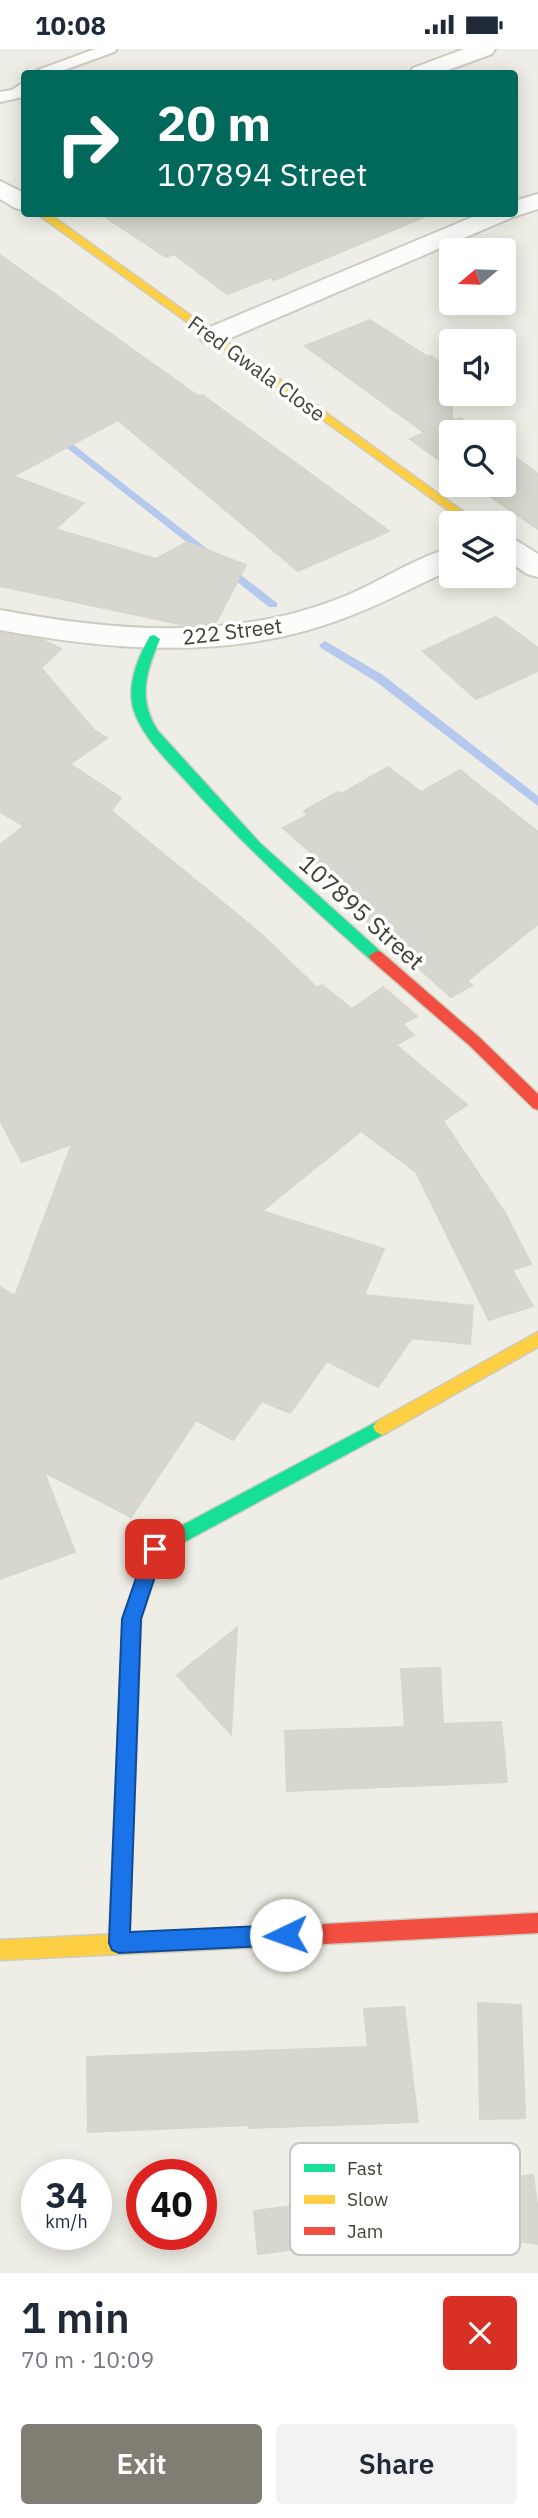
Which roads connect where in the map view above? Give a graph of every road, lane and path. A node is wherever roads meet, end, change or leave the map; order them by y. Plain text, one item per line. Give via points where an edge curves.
1 (109, 49) edge
2 (485, 49) edge
3 (51, 70) edge
4 (429, 70) edge
5 (21, 90) edge
6 (0, 97) edge
7 (0, 188) edge
8 (21, 201) edge
9 (538, 201) edge
10 (518, 208) edge
11 (46, 217) edge
12 (495, 217) edge
13 (212, 336) junction
14 (456, 511) edge
15 (516, 553) edge
16 (439, 563) edge
17 (538, 568) edge
18 (0, 620) edge
19 (154, 639) junction
20 (538, 1104) edge
21 (538, 1339) edge
22 (538, 1923) edge
23 (119, 1943) junction
24 (0, 1950) edge

1 - 3 lane
2 - 4 street
5 - 6 lane
7 - 8 street
9 - 10 street
11 - 13 street, Fred Gwala Close
12 - 13 street
13 - 14 street, Fred Gwala Close
15 - 17 street
16 - 19 street, 222 Street via 345,608 285,627
18 - 19 street, 222 Street via 63,633
19 - 20 street, 107895 Street via 137,679 140,706 164,746 202,792 307,896 477,1044
21 - 23 street via 155,1549 132,1619
22 - 23 street
23 - 24 street

